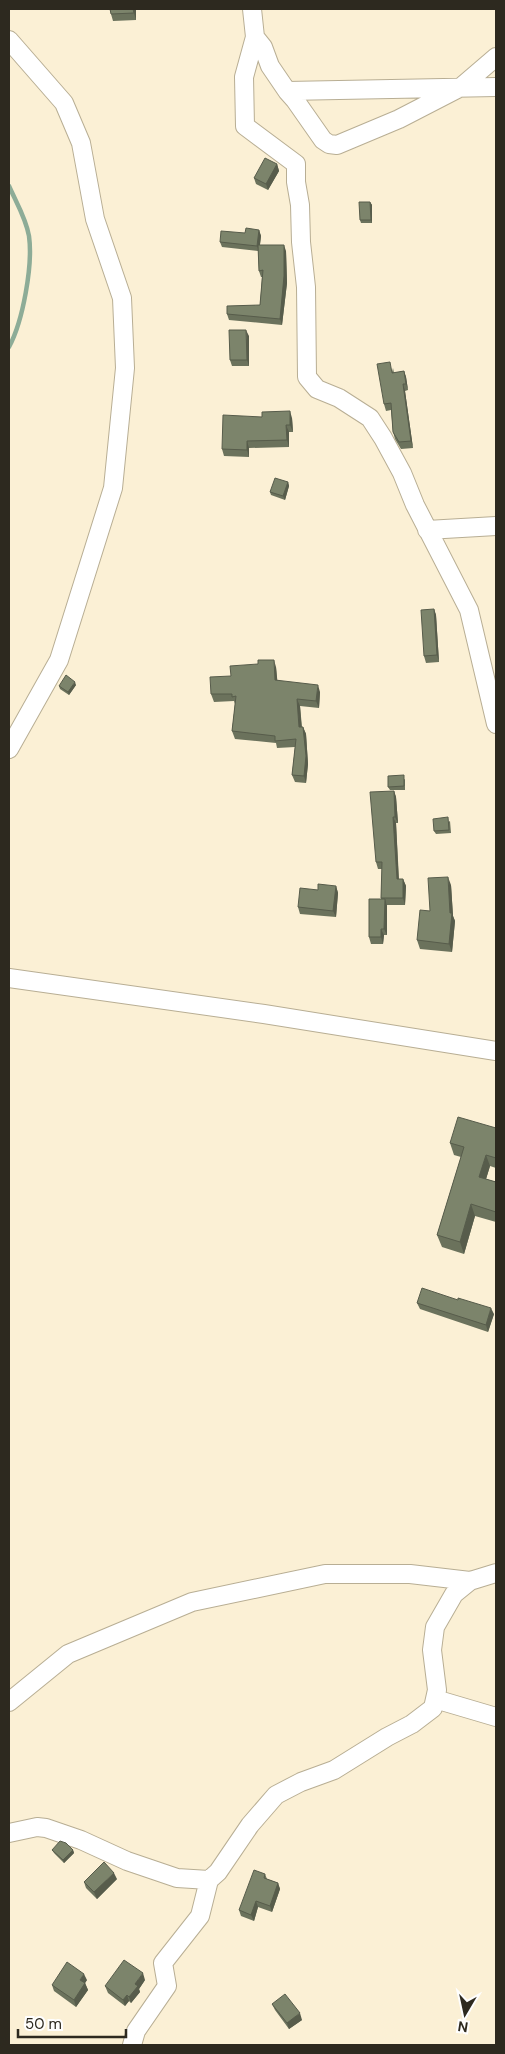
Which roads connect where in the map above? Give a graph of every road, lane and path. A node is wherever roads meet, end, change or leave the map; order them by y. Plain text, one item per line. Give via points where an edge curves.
1 (252, 9) edge
2 (255, 38) junction
3 (9, 40) edge
4 (496, 57) edge
5 (461, 87) junction
6 (496, 87) edge
7 (287, 91) junction
8 (496, 526) edge
9 (427, 530) junction
10 (496, 724) edge
11 (9, 749) edge
12 (9, 978) edge
13 (496, 1051) edge
14 (496, 1573) edge
15 (470, 1581) junction
16 (435, 1699) junction
17 (9, 1702) edge
18 (496, 1717) edge
19 (9, 1833) edge
20 (209, 1880) junction
21 (132, 2045) edge

1 - 2 street
2 - 7 street via 263,46 270,66
2 - 9 street via 244,77 245,126 296,164 306,287 307,377 317,389 339,398 370,418 402,474
3 - 11 street via 64,103 81,143 95,219 122,298 125,368 113,488 59,660
4 - 5 street
5 - 6 street
5 - 7 street
5 - 7 street via 399,119 337,145 323,140
8 - 9 street
9 - 10 street via 469,610
12 - 13 street
14 - 15 street
15 - 16 street via 454,1594 435,1627 432,1650 438,1690
15 - 17 street via 410,1574 325,1574 192,1602 68,1654
16 - 18 street
16 - 20 street via 433,1708 412,1724 334,1770 276,1795
19 - 20 street via 46,1828 177,1878
20 - 21 street via 200,1916 163,1963 167,1986 136,2030

